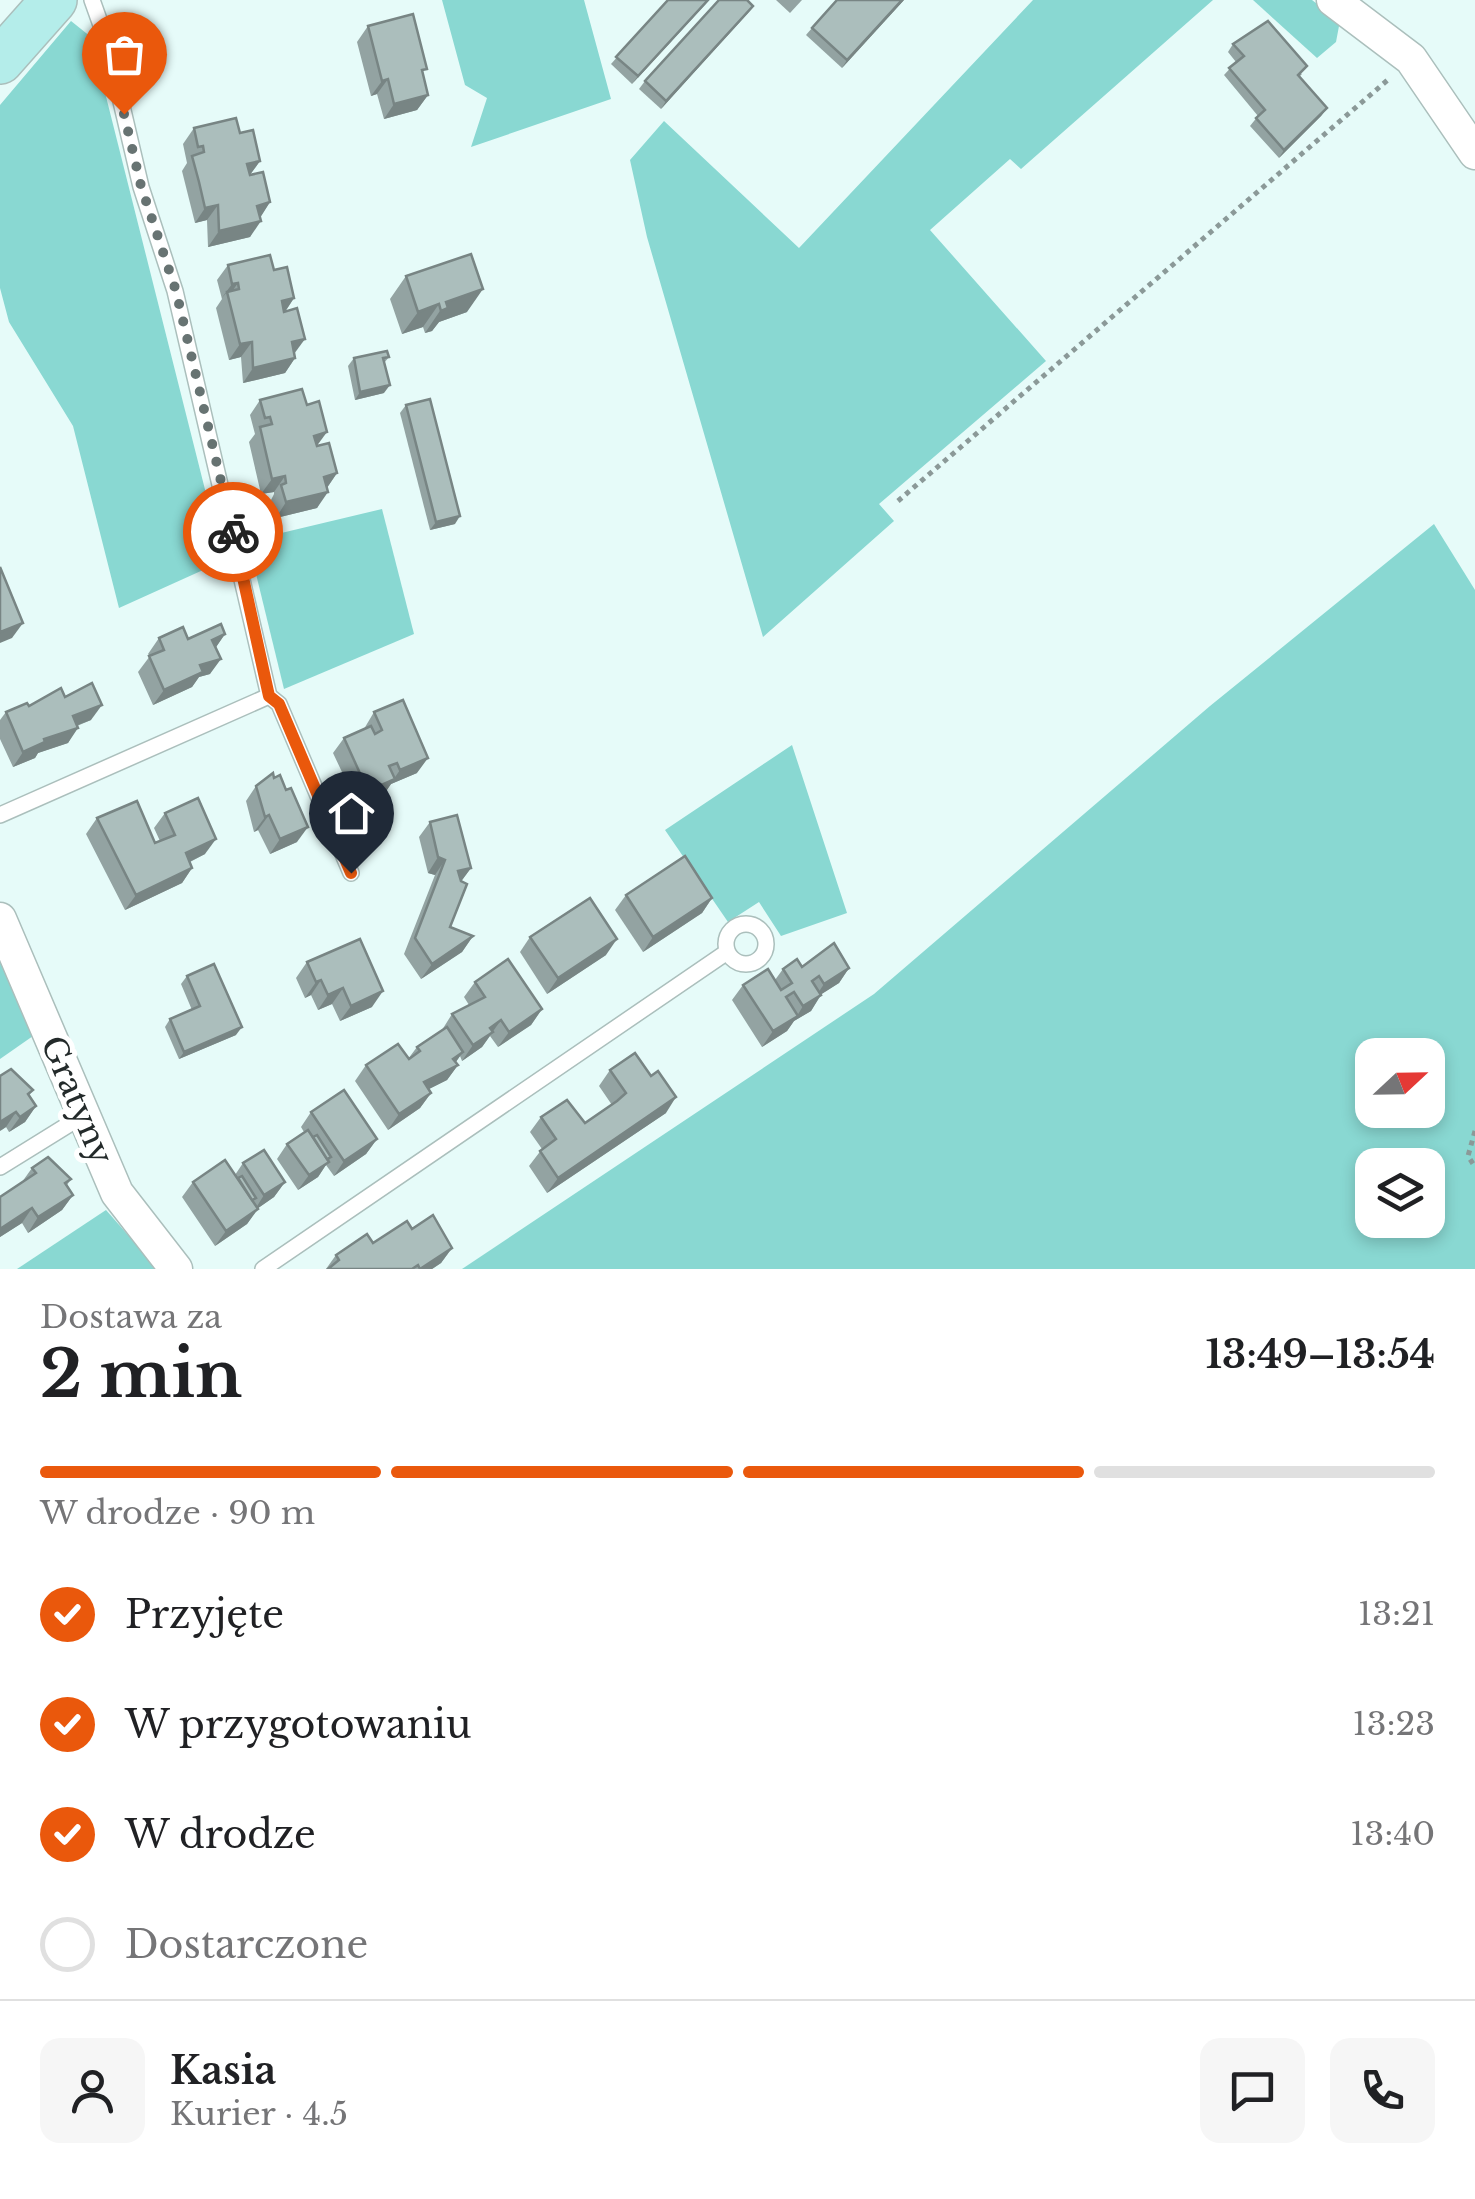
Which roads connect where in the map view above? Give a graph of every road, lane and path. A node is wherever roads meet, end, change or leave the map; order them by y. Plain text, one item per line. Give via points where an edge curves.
1 (54, 0) edge
2 (92, 0) edge
3 (1333, 0) edge
4 (1411, 60) junction
5 (0, 62) edge
6 (1475, 153) edge
7 (898, 502) dead end
8 (269, 696) junction
9 (0, 815) edge
10 (351, 873) dead end
11 (0, 919) edge
12 (728, 952) dead end
13 (84, 1115) junction
14 (1475, 1131) edge
15 (0, 1167) edge
16 (1475, 1167) edge
17 (176, 1269) edge
18 (264, 1269) edge

1 - 5 street
2 - 8 lane via 176,291
3 - 4 street
4 - 6 street
4 - 7 path
8 - 9 lane
8 - 10 lane via 279,704
11 - 13 street, Gratyny
12 - 18 lane
13 - 15 lane
13 - 17 street, Gratyny via 117,1193
14 - 16 path via 1468,1156

